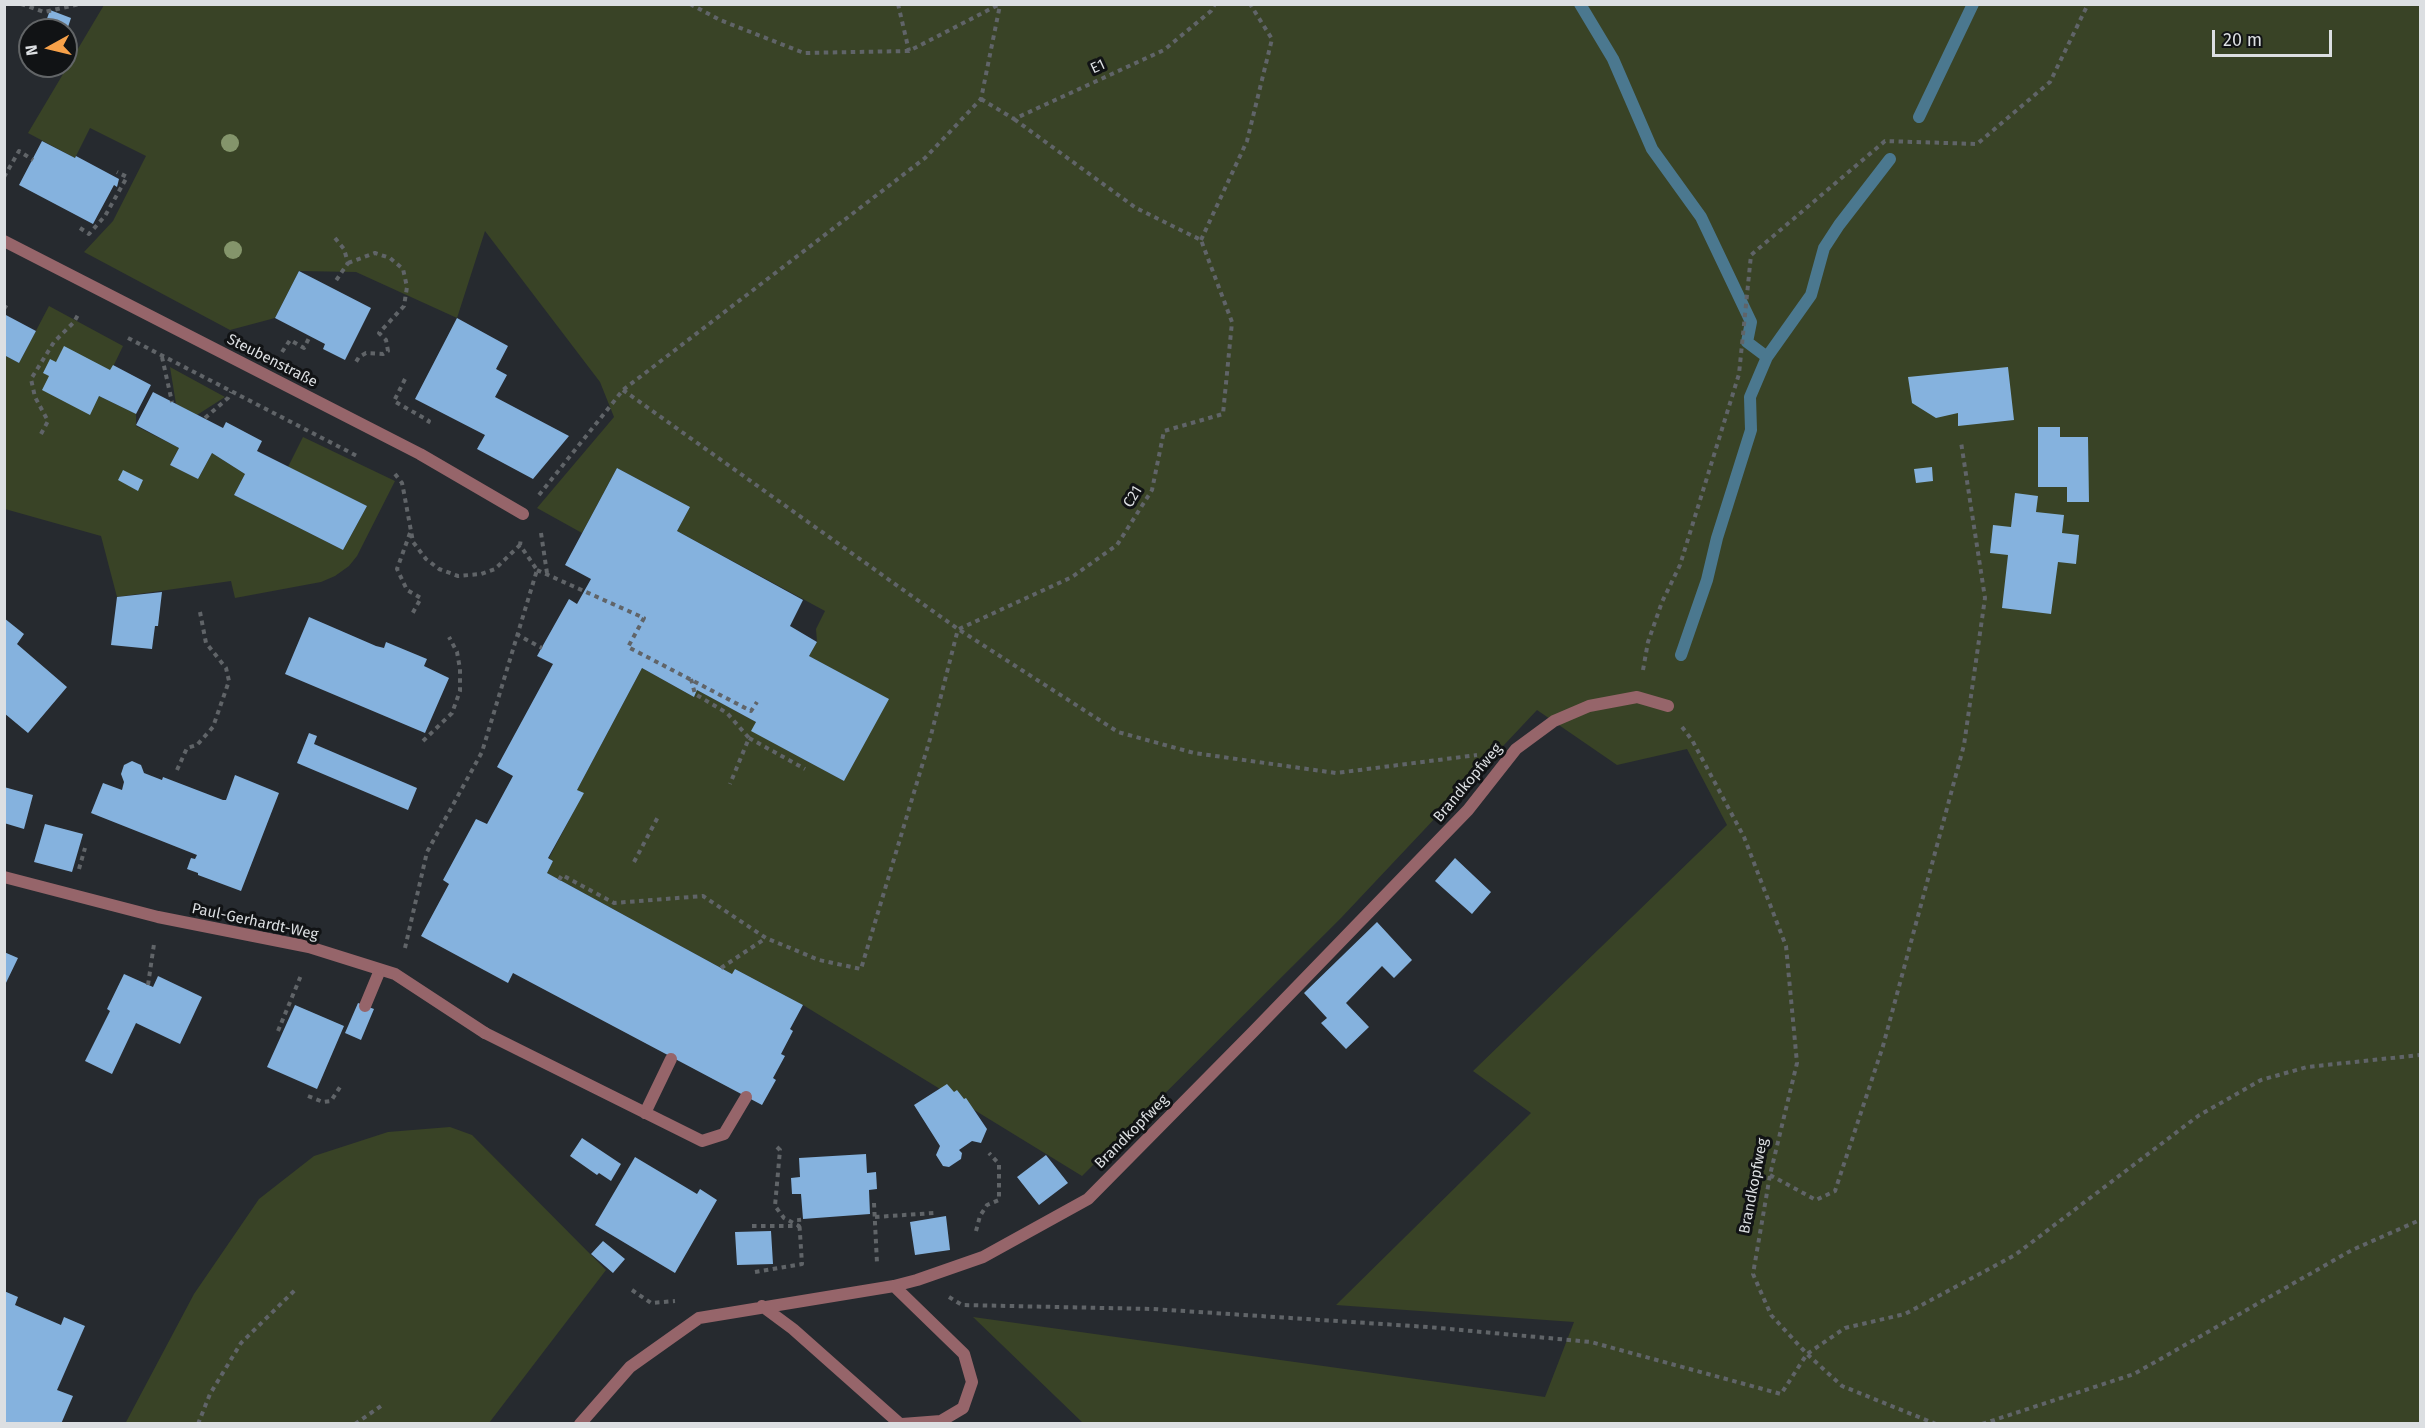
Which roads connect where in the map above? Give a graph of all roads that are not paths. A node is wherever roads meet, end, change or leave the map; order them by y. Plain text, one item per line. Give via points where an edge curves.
1 (4, 241) edge
2 (523, 514) road end
3 (1668, 706) road end
4 (4, 877) edge
5 (380, 970) junction
6 (365, 1006) dead end
7 (671, 1059) dead end
8 (746, 1097) dead end
9 (645, 1113) junction
10 (894, 1286) junction
11 (762, 1306) junction
12 (580, 1424) edge
13 (901, 1424) edge

1 - 2 street, Steubenstraße via 420,454
3 - 10 street, Brandkopfweg via 1637,697 1589,706 1554,721 1516,750 1468,810 1088,1198 983,1257
4 - 5 street, Paul-Gerhardt-Weg via 158,917 309,947
5 - 6 street
5 - 9 street, Paul-Gerhardt-Weg via 395,974 485,1033
7 - 9 street
8 - 9 street, Paul-Gerhardt-Weg via 724,1134 702,1142
10 - 11 street, Brandkopfweg
10 - 13 street via 964,1354 972,1382 963,1408 941,1421
11 - 12 street, Brandkopfweg via 699,1318 630,1367
11 - 13 street

